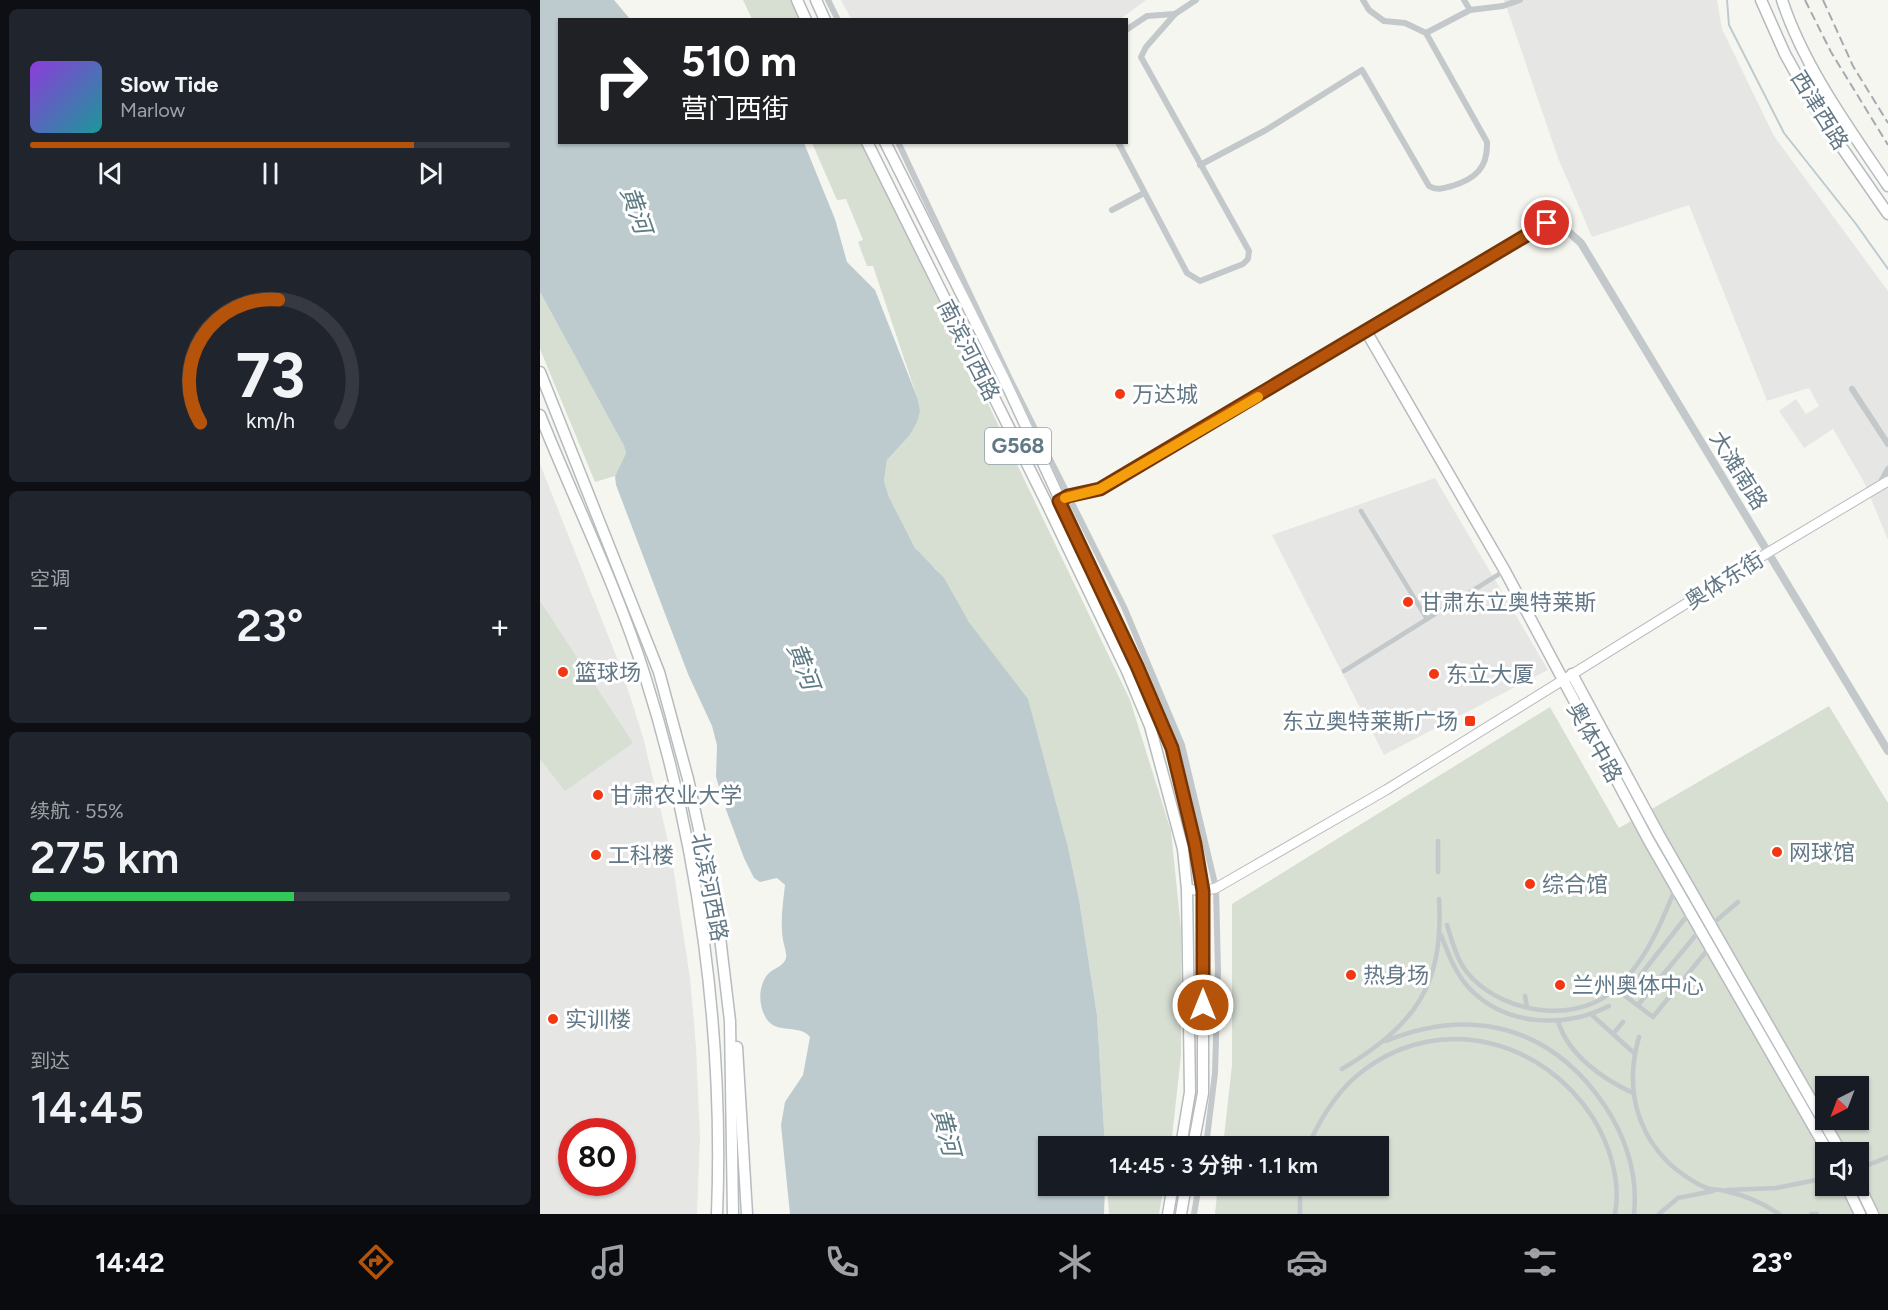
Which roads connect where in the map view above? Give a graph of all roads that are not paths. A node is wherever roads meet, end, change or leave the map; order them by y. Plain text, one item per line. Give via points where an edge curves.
1 (797, 0) edge
2 (816, 0) edge
3 (828, 0) edge
4 (1196, 0) edge
5 (1363, 0) edge
6 (1464, 0) edge
7 (1520, 0) edge
8 (1761, 0) edge
9 (1782, 0) edge
10 (1502, 3) edge
11 (1470, 10) junction
12 (1175, 14) junction
13 (805, 18) edge
14 (824, 18) edge
15 (837, 18) edge
16 (1128, 29) edge
17 (1426, 33) junction
18 (868, 144) edge
19 (886, 144) edge
20 (899, 144) edge
21 (1119, 144) edge
22 (1200, 165) junction
23 (1888, 186) edge
24 (1144, 193) junction
25 (1112, 210) dead end
26 (1888, 214) edge
27 (1366, 331) junction
28 (540, 372) edge
29 (1008, 380) junction
30 (989, 389) junction
31 (1852, 389) dead end
32 (540, 415) edge
33 (1888, 444) edge
34 (1888, 469) edge
35 (584, 479) junction
36 (1888, 481) edge
37 (568, 484) junction
38 (1877, 488) junction
39 (1064, 499) junction
40 (1048, 506) junction
41 (1361, 511) dead end
42 (1769, 552) junction
43 (1505, 571) junction
44 (1427, 619) junction
45 (1344, 671) dead end
46 (1572, 674) junction
47 (1562, 680) junction
48 (1888, 751) edge
49 (1438, 841) dead end
50 (1438, 872) dead end
51 (1676, 887) junction
52 (1216, 888) junction
53 (1187, 889) junction
54 (1203, 891) junction
55 (1439, 899) dead end
56 (1738, 902) dead end
57 (717, 912) junction
58 (1690, 912) junction
59 (1447, 926) dead end
60 (1706, 928) junction
61 (1441, 935) junction
62 (1710, 947) junction
63 (1627, 976) junction
64 (1624, 995) junction
65 (1525, 996) dead end
66 (1638, 1005) junction
67 (1609, 1006) dead end
68 (1527, 1007) junction
69 (1592, 1015) junction
70 (1558, 1021) junction
71 (1623, 1022) dead end
72 (1614, 1034) junction
73 (1639, 1037) dead end
74 (1386, 1041) junction
75 (1634, 1053) junction
76 (1342, 1069) dead end
77 (1633, 1093) junction
78 (1182, 1136) edge
79 (1195, 1136) edge
80 (1207, 1136) edge
81 (1313, 1136) edge
82 (1822, 1142) edge
83 (1835, 1142) edge
84 (720, 1146) junction
85 (734, 1146) junction
86 (1888, 1157) edge
87 (734, 1158) junction
88 (1869, 1165) edge
89 (1815, 1180) edge
90 (1723, 1190) junction
91 (1171, 1196) edge
92 (1184, 1196) edge
93 (1197, 1196) edge
94 (1300, 1196) edge
95 (1851, 1196) edge
96 (1864, 1196) edge
97 (717, 1214) edge
98 (733, 1214) edge
99 (740, 1214) edge
100 (747, 1214) edge
101 (1168, 1214) edge
102 (1181, 1214) edge
103 (1194, 1214) edge
104 (1300, 1214) edge
105 (1615, 1214) edge
106 (1634, 1214) edge
107 (1659, 1214) edge
108 (1779, 1214) edge
109 (1811, 1214) edge
110 (1817, 1214) edge
111 (1860, 1214) edge
112 (1873, 1214) edge

1 - 13 main road
2 - 14 main road
3 - 15 street
4 - 12 street
5 - 17 street via 1384,21 1405,23
6 - 11 street
7 - 10 street
8 - 26 main road, 西津西路 via 1818,113
9 - 23 main road, 西津西路 via 1836,109
10 - 11 street
11 - 17 street
12 - 16 street via 1147,16
12 - 22 street via 1141,57
17 - 22 street via 1487,142 1483,166 1476,176 1437,189 1426,183 1362,70 1266,130
18 - 30 main road, 南滨河西路 / G568
19 - 29 main road, 南滨河西路 / G568
20 - 29 street, 南滨河西路
21 - 24 street
22 - 24 street via 1249,251 1243,264 1200,281 1193,279
24 - 25 street
27 - 39 street via 1100,489
27 - 42 street, 大滩南路 via 1547,223 1562,226 1581,243
27 - 43 main road, 奥体中路
28 - 35 main road, 北滨河西路
29 - 30 street
29 - 39 main road, 南滨河西路 / G568
30 - 40 main road, 南滨河西路 / G568
31 - 33 street
32 - 37 main road, 北滨河西路
34 - 38 street
35 - 37 main road
35 - 57 main road, 北滨河西路 via 659,672 688,779
36 - 38 main road, 奥体东街
37 - 84 main road, 北滨河西路 via 645,676 672,776 696,898 712,1024
38 - 42 main road, 奥体东街
39 - 40 street
39 - 52 street, 南滨河西路 via 1143,648 1182,745
39 - 54 main road, 南滨河西路 / G568 via 1172,748
40 - 53 main road, 南滨河西路 / G568 via 1150,726 1183,849
41 - 44 street
42 - 46 main road, 奥体东街
42 - 48 street, 大滩南路
43 - 44 street
43 - 47 main road, 奥体中路
44 - 45 street
46 - 47 main road, 奥体东街
46 - 60 main road, 奥体中路
47 - 51 main road, 奥体中路
47 - 52 main road, 奥体东街 via 1386,790
49 - 50 street
51 - 58 main road, 奥体中路
51 - 63 street via 1645,953
52 - 54 main road, 奥体东街
52 - 80 street, 南滨河西路 via 1215,1073
53 - 54 main road
53 - 78 main road, 南滨河西路 / G568 via 1190,1092
54 - 79 main road, 南滨河西路 / G568 via 1203,1093
55 - 61 street
56 - 60 street
57 - 85 main road, 北滨河西路 via 730,1021
57 - 100 main road via 734,995
58 - 60 main road, 奥体中路
58 - 64 street
59 - 68 street via 1456,955 1472,978 1494,996
60 - 62 main road, 奥体中路
60 - 66 street
60 - 83 main road, 奥体中路
61 - 70 street via 1467,987 1484,1002 1506,1014
61 - 74 street via 1439,952 1419,1003
62 - 66 street via 1653,1017
62 - 82 main road, 奥体中路
63 - 64 street
63 - 68 street via 1585,1007 1558,1011
64 - 66 street
65 - 68 street
67 - 69 street
69 - 70 street
69 - 72 street
70 - 77 street via 1562,1036 1573,1049 1612,1083
71 - 72 street
72 - 75 street
73 - 75 street
74 - 76 street
74 - 106 street via 1415,1029 1450,1023 1485,1025 1518,1033 1569,1062 1597,1094 1623,1137 1636,1197
75 - 77 street
77 - 90 street via 1642,1129 1659,1154 1707,1188
81 - 105 street via 1330,1105 1364,1070 1403,1048 1441,1039 1478,1040 1518,1052 1550,1070 1579,1096 1605,1136 1614,1170
84 - 85 main road
84 - 97 main road, 北滨河西路
85 - 87 main road, 北滨河西路
86 - 88 street
87 - 98 main road, 北滨河西路
87 - 99 main road
89 - 90 street via 1776,1188
90 - 107 street via 1678,1197
90 - 108 street via 1747,1197
91 - 101 main road
92 - 102 main road
93 - 103 street
94 - 104 street
95 - 111 main road
96 - 112 main road
109 - 110 street

